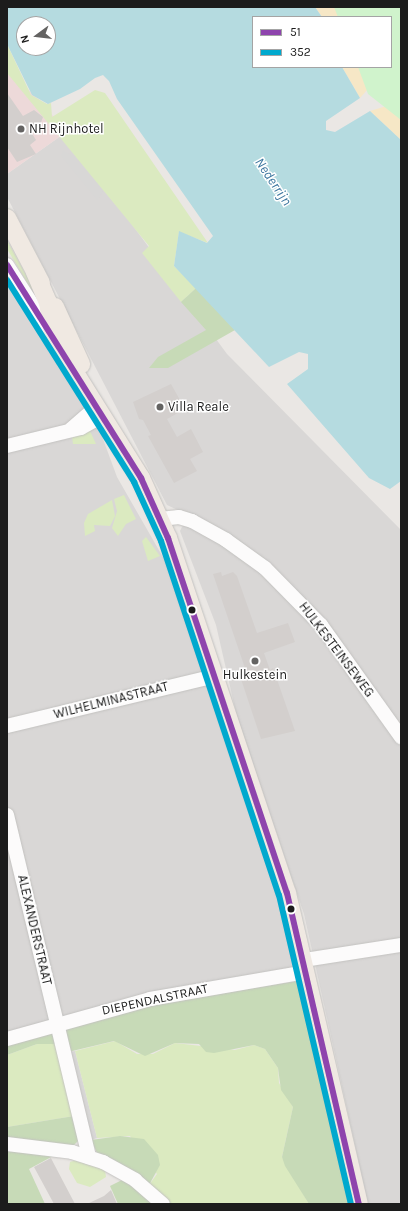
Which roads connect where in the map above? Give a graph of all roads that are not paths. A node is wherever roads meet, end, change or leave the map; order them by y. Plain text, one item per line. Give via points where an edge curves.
1 (7, 218) edge
2 (7, 265) edge
3 (35, 272) junction
4 (54, 339) junction
5 (98, 407) junction
6 (7, 446) edge
7 (160, 518) junction
8 (215, 676) junction
9 (7, 726) edge
10 (401, 737) edge
11 (7, 815) edge
12 (401, 945) edge
13 (305, 966) junction
14 (56, 1022) junction
15 (7, 1038) edge
16 (7, 1144) edge
17 (89, 1157) junction
18 (163, 1204) edge
19 (359, 1204) edge

1 - 3 main road
2 - 4 street
3 - 4 main road via 48,302
3 - 5 main road via 62,322
4 - 5 main road
5 - 6 street via 81,428
5 - 7 main road
7 - 8 main road
7 - 10 street, HULKESTEINSEWEG via 179,517 199,524 265,568 321,625
8 - 9 street, WILHELMINASTRAAT
8 - 13 main road via 287,893
11 - 14 street, ALEXANDERSTRAAT
12 - 13 street, DIEPENDALSTRAAT
13 - 14 street, DIEPENDALSTRAAT
13 - 19 main road
14 - 15 street, DIEPENDALSTRAAT
14 - 17 street, ALEXANDERSTRAAT
16 - 17 street
17 - 18 street via 135,1180

